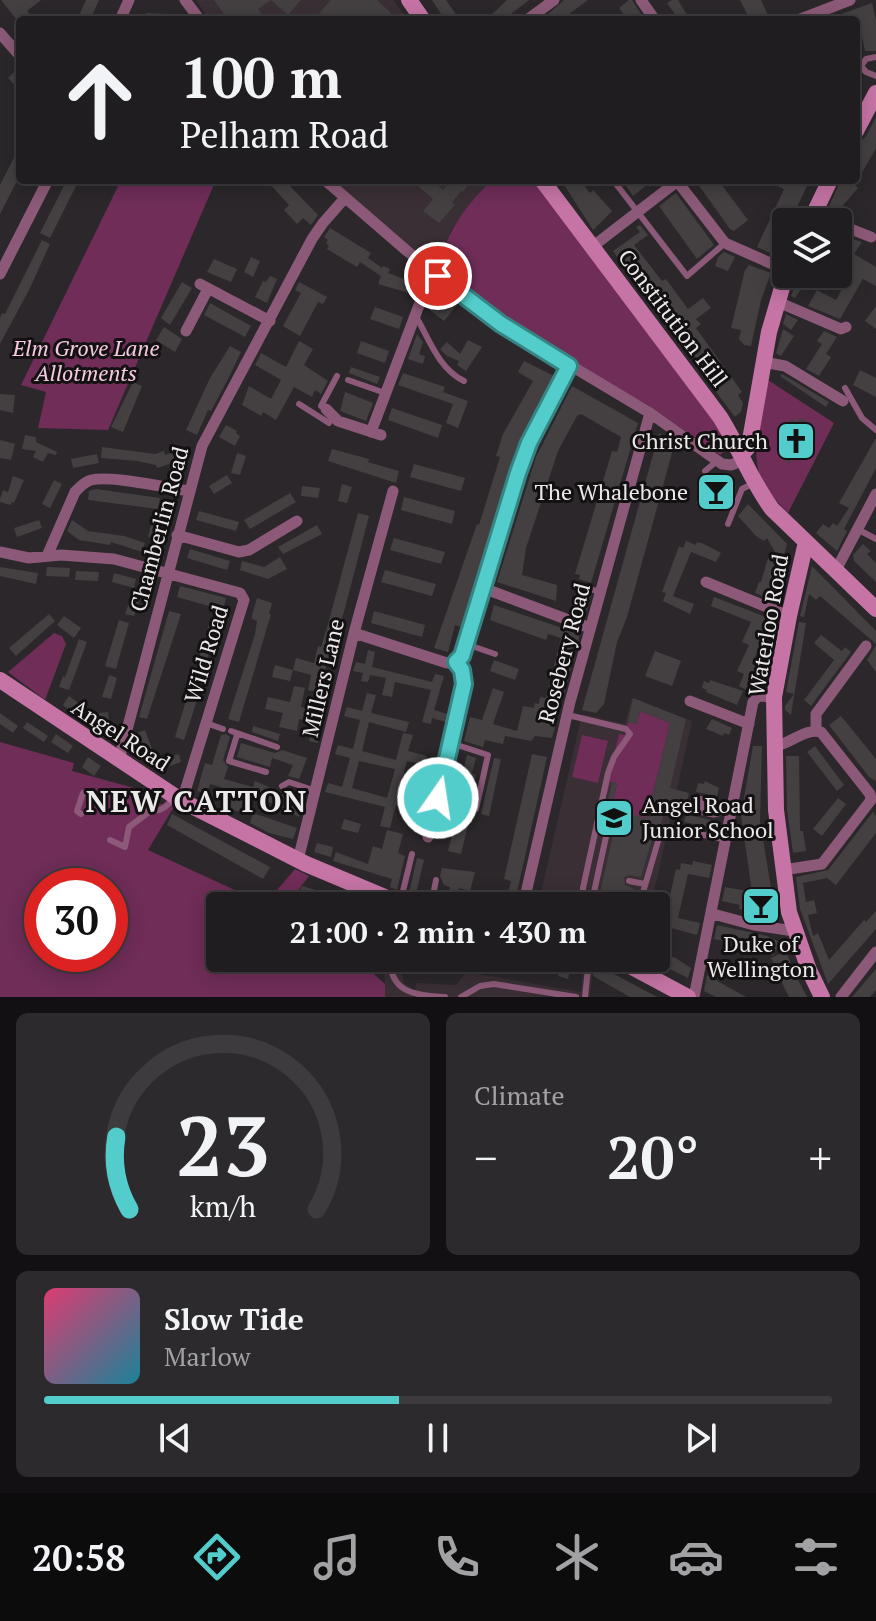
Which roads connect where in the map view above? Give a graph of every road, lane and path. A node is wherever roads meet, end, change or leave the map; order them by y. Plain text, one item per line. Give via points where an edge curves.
1 (554, 0) edge
2 (850, 0) edge
3 (532, 16) edge
4 (808, 16) edge
5 (0, 33) edge
6 (16, 51) edge
7 (876, 57) edge
8 (876, 76) edge
9 (876, 94) edge
10 (860, 122) edge
11 (46, 184) edge
12 (329, 184) edge
13 (545, 184) edge
14 (616, 184) edge
15 (673, 184) edge
16 (681, 184) edge
17 (828, 184) edge
18 (344, 199) junction
19 (816, 208) edge
20 (637, 212) junction
21 (852, 230) edge
22 (871, 237) dead end
23 (725, 243) junction
24 (592, 247) junction
25 (772, 265) edge
26 (432, 271) junction
27 (0, 274) edge
28 (782, 288) edge
29 (778, 302) junction
30 (413, 316) junction
31 (270, 321) junction
32 (846, 327) dead end
33 (186, 331) dead end
34 (763, 362) junction
35 (569, 366) junction
36 (337, 376) dead end
37 (348, 380) dead end
38 (464, 381) dead end
39 (845, 388) dead end
40 (385, 393) junction
41 (843, 401) dead end
42 (299, 404) dead end
43 (321, 409) junction
44 (650, 413) junction
45 (329, 423) dead end
46 (876, 430) edge
47 (743, 457) junction
48 (717, 461) junction
49 (705, 471) dead end
50 (756, 486) junction
51 (190, 491) junction
52 (393, 491) dead end
53 (875, 497) edge
54 (297, 521) dead end
55 (728, 524) dead end
56 (859, 530) junction
57 (177, 535) junction
58 (876, 539) edge
59 (806, 542) junction
60 (0, 552) edge
61 (47, 556) junction
62 (836, 570) junction
63 (167, 573) junction
64 (706, 582) dead end
65 (574, 584) dead end
66 (483, 588) junction
67 (600, 592) junction
68 (876, 609) edge
69 (789, 616) junction
70 (590, 628) junction
71 (354, 633) junction
72 (466, 644) junction
73 (866, 646) dead end
74 (495, 654) dead end
75 (456, 662) junction
76 (0, 680) edge
77 (774, 697) junction
78 (690, 701) dead end
79 (568, 715) junction
80 (206, 723) junction
81 (749, 724) junction
82 (223, 729) dead end
83 (816, 730) junction
84 (451, 743) junction
85 (776, 746) junction
86 (277, 747) dead end
87 (119, 760) junction
88 (266, 772) dead end
89 (282, 786) dead end
90 (316, 791) junction
91 (87, 792) dead end
92 (178, 799) junction
93 (139, 806) dead end
94 (476, 809) dead end
95 (149, 812) junction
96 (81, 814) dead end
97 (609, 823) dead end
98 (676, 829) dead end
99 (428, 837) dead end
100 (659, 838) dead end
101 (110, 840) dead end
102 (727, 840) junction
103 (412, 854) dead end
104 (302, 866) junction
105 (783, 870) junction
106 (436, 880) dead end
107 (629, 881) dead end
108 (645, 884) junction
109 (373, 892) edge
110 (401, 892) edge
111 (434, 892) edge
112 (526, 892) edge
113 (583, 892) edge
114 (594, 892) edge
115 (643, 892) edge
116 (713, 914) junction
117 (794, 931) junction
118 (876, 952) edge
119 (392, 972) edge
120 (588, 972) edge
121 (642, 972) edge
122 (658, 972) edge
123 (655, 979) junction
124 (516, 987) junction
125 (445, 997) edge
126 (461, 997) edge
127 (515, 997) edge
128 (576, 997) edge
129 (585, 997) edge
130 (688, 997) edge
131 (694, 997) edge
132 (822, 997) edge
133 (841, 997) edge

1 - 3 street
2 - 4 street
5 - 6 street
7 - 8 lane via 863,57 861,66
9 - 10 street
11 - 27 street
12 - 18 street
13 - 24 street, Constitution Hill
14 - 20 lane
15 - 20 street
16 - 23 street
17 - 19 street
18 - 26 street
18 - 31 street, Chamberlin Road via 312,239
20 - 23 lane via 687,276
20 - 24 street
21 - 22 street
23 - 25 street
24 - 47 street, Constitution Hill via 720,417
26 - 30 street
26 - 35 street via 501,324
28 - 29 street
29 - 32 street
29 - 34 street
30 - 38 lane via 437,356
30 - 40 street
31 - 33 street via 204,286
31 - 51 street, Chamberlin Road via 204,441
34 - 41 street via 785,366
34 - 47 street
35 - 44 street
35 - 66 street via 525,453
36 - 43 lane
37 - 40 lane
39 - 46 lane via 862,418
40 - 43 street via 376,434
42 - 43 lane
43 - 45 lane
44 - 48 street
44 - 67 street, Rosebery Road
47 - 48 street via 731,465
47 - 50 street, Constitution Hill
48 - 49 lane
50 - 55 lane via 742,489
50 - 59 street, Constitution Hill
51 - 57 street, Chamberlin Road
51 - 61 street via 109,480 83,483
52 - 71 street, Millers Lane via 384,504
53 - 56 street
54 - 57 street via 239,552
56 - 58 lane
56 - 62 street
57 - 63 street, Chamberlin Road
59 - 62 street, Constitution Hill
59 - 69 street, Waterloo Road
60 - 61 street
61 - 63 street via 114,559
62 - 68 street, Constitution Hill
63 - 80 street, Wild Road via 243,596
63 - 87 street, Chamberlin Road
64 - 69 street
65 - 67 lane
66 - 70 street
66 - 72 street
67 - 70 street, Rosebery Road
69 - 77 street, Waterloo Road
70 - 79 street, Rosebery Road
71 - 75 street
71 - 90 street, Millers Lane
72 - 74 lane
72 - 75 street
73 - 83 street via 816,714
75 - 84 street via 464,684
76 - 87 street, Angel Road
77 - 81 street via 755,698
77 - 85 street, Waterloo Road
78 - 81 street
79 - 112 street, Rosebery Road
79 - 113 lane via 630,734 608,773
80 - 82 lane
80 - 92 street, Wild Road
81 - 102 street via 727,811
83 - 85 street
83 - 105 street via 871,800 822,864
84 - 94 lane via 488,755
84 - 99 street
85 - 105 street, Waterloo Road
86 - 88 lane via 234,733 229,761
87 - 92 street, Angel Road
89 - 90 lane via 289,782
90 - 104 street, Millers Lane
91 - 96 lane via 77,811
92 - 95 lane
92 - 104 street, Angel Road via 262,834
93 - 95 lane
95 - 101 lane via 129,827 125,847
97 - 114 lane
98 - 102 lane
100 - 108 lane
102 - 116 street
103 - 110 lane
104 - 109 street, Angel Road
105 - 117 street, Waterloo Road
106 - 111 lane
107 - 108 lane
108 - 115 lane
116 - 117 street
116 - 131 street
117 - 132 street, Waterloo Road
118 - 133 street
119 - 125 lane via 400,987
120 - 129 lane
121 - 123 street
122 - 123 lane
123 - 130 street
124 - 126 lane via 487,984
124 - 127 lane
124 - 128 lane

